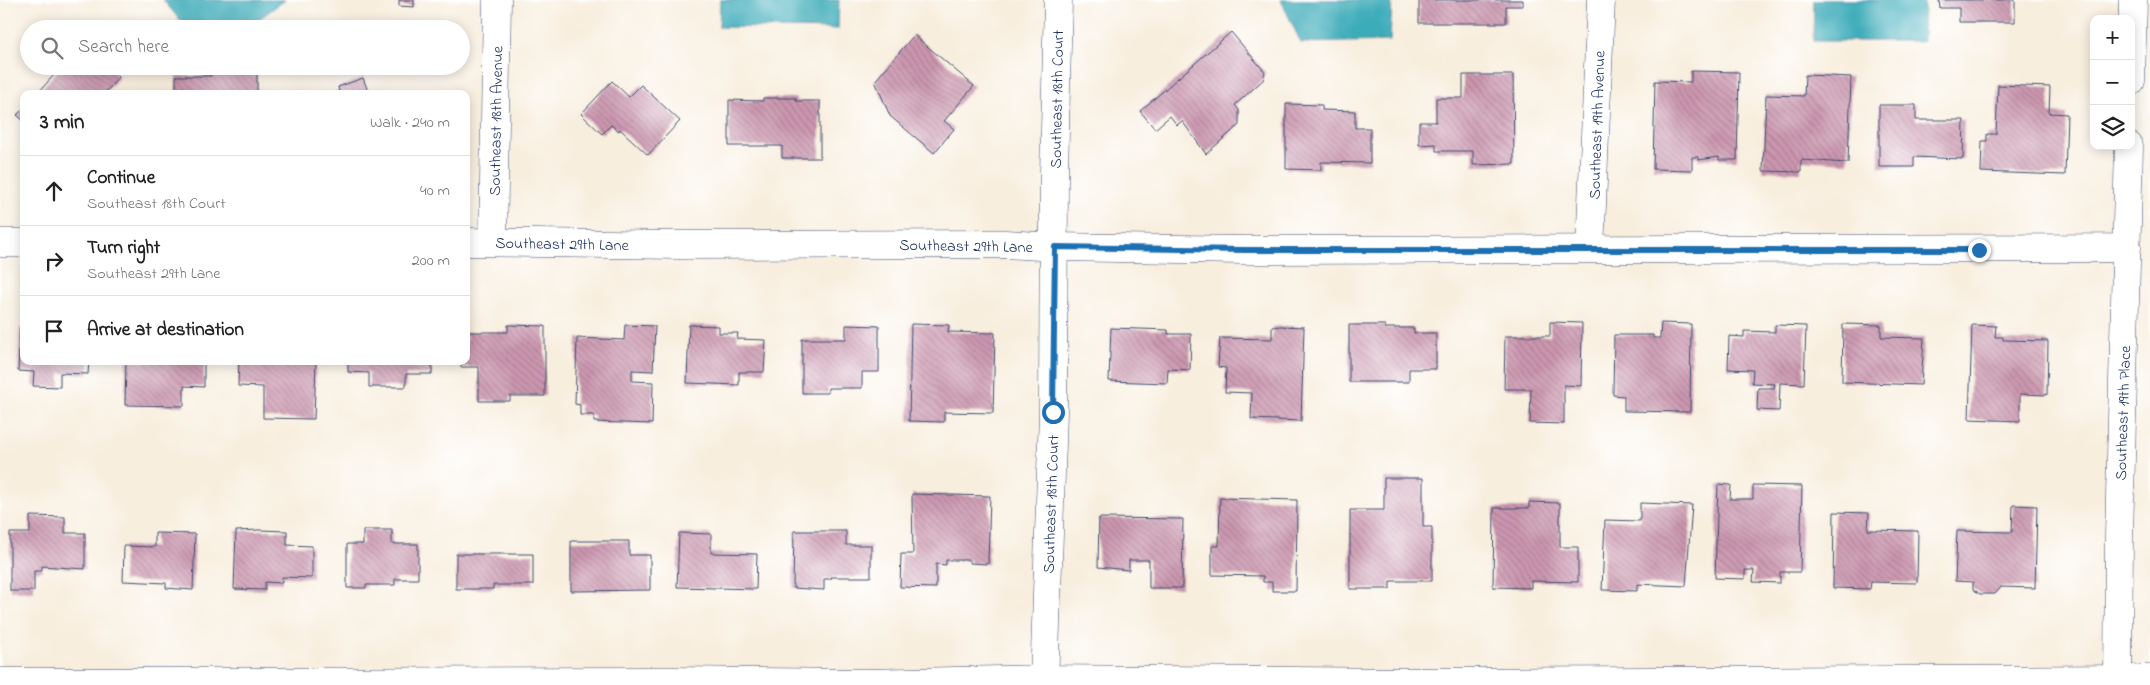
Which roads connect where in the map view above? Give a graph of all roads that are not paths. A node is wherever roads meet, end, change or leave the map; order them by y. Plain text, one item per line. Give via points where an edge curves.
1 (497, 0) edge
2 (1058, 0) edge
3 (1601, 0) edge
4 (2134, 0) edge
5 (2132, 60) edge
6 (2130, 150) edge
7 (470, 242) edge
8 (493, 242) junction
9 (0, 243) edge
10 (20, 243) edge
11 (1055, 247) junction
12 (2127, 248) junction
13 (1590, 249) junction
14 (2150, 679) edge
15 (0, 682) edge
16 (1044, 682) edge
17 (2118, 682) edge
18 (315, 683) edge
19 (1409, 683) edge
20 (1950, 683) edge
21 (864, 684) edge

1 - 8 street, Southeast 18th Avenue
2 - 11 street, Southeast 18th Court
3 - 13 street, Southeast 19th Avenue
4 - 5 street
6 - 12 street, Southeast 19th Place
7 - 8 street, Southeast 29th Lane
8 - 11 street, Southeast 29th Lane via 1005,244
9 - 10 street
11 - 13 street, Southeast 29th Lane
11 - 16 street, Southeast 18th Court
12 - 13 street, Southeast 29th Lane
12 - 17 street, Southeast 19th Place
14 - 17 street
15 - 18 street
16 - 19 street
16 - 21 street
17 - 20 street
18 - 21 street
19 - 20 street via 1682,679

